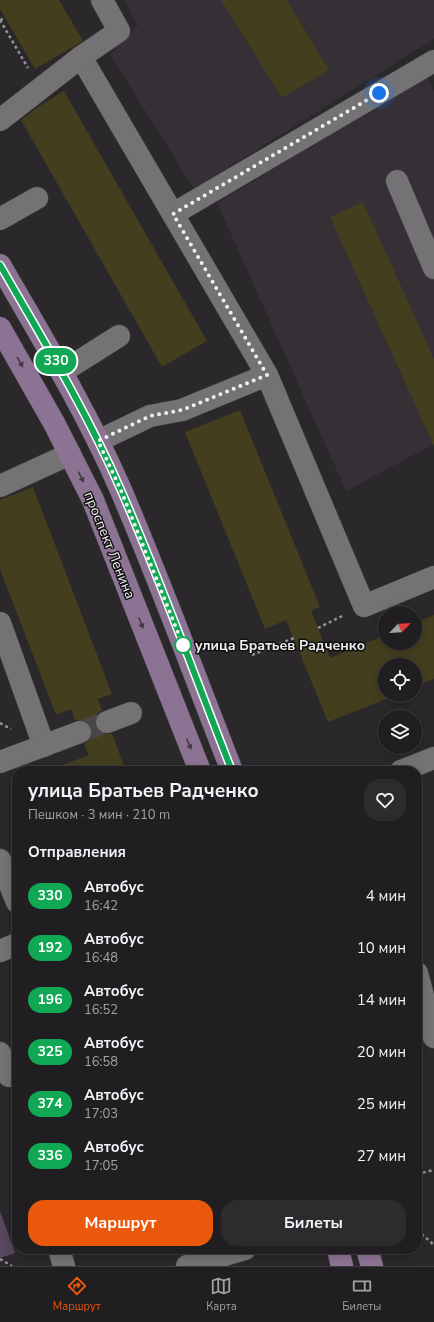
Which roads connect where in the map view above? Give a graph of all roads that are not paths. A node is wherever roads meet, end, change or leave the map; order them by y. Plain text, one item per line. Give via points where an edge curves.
1 (102, 0) edge
2 (81, 57) junction
3 (434, 61) edge
4 (0, 120) edge
5 (397, 181) dead end
6 (37, 198) dead end
7 (173, 214) junction
8 (0, 219) edge
9 (0, 265) edge
10 (434, 268) edge
11 (0, 328) edge
12 (119, 336) dead end
13 (62, 372) junction
14 (267, 375) junction
15 (98, 441) junction
16 (70, 454) junction
17 (0, 486) edge
18 (434, 577) edge
19 (0, 624) edge
20 (132, 713) dead end
21 (107, 722) tunnel mouth
22 (80, 732) tunnel mouth
23 (44, 746) junction
24 (434, 758) edge
25 (0, 762) edge
26 (198, 766) edge
27 (230, 766) edge
28 (414, 766) edge
29 (0, 860) edge
30 (12, 890) edge
31 (12, 946) edge
32 (0, 951) edge
33 (422, 992) edge
34 (434, 1037) edge
35 (0, 1053) edge
36 (8, 1076) edge
37 (60, 1254) edge
38 (225, 1254) edge
39 (339, 1254) edge
40 (368, 1254) edge
41 (209, 1258) edge
42 (64, 1266) edge
43 (187, 1266) edge
44 (342, 1266) edge
45 (372, 1266) edge

1 - 2 street via 119,31
2 - 4 street
2 - 7 street
3 - 7 street
5 - 10 street
6 - 8 street
7 - 14 street
9 - 13 main road
11 -> 16 main road, проспект Ленина
12 - 13 street
13 - 15 main road
14 - 15 street via 182,410 150,416
14 - 18 street via 364,606
15 - 27 main road via 139,534
16 - 17 street
16 -> 26 main road, проспект Ленина via 93,500
19 - 23 street
20 - 21 street
22 - 23 street
23 - 25 street
24 - 28 street
29 - 30 street
31 - 32 street
33 - 34 street
35 - 36 street
37 - 42 street
38 - 41 street
39 - 44 main road
40 - 45 main road
41 - 43 street

